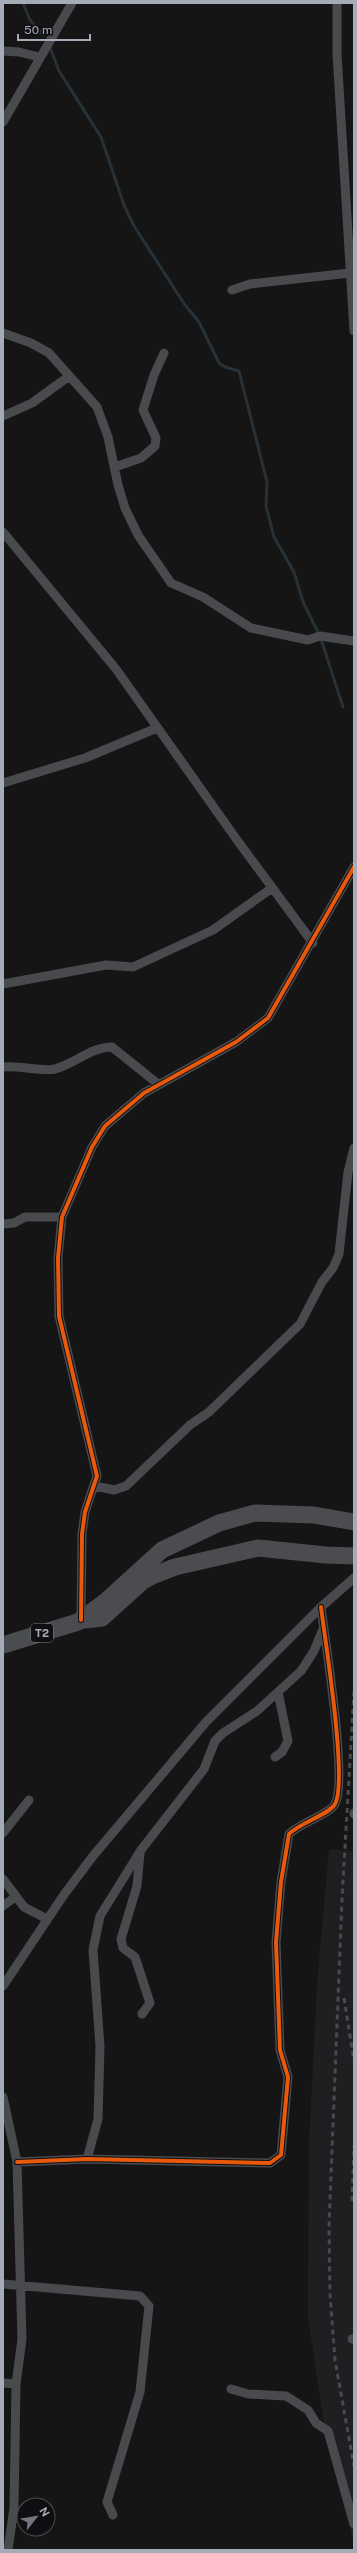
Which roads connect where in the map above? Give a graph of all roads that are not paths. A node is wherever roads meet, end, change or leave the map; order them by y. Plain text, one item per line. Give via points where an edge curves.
1 (72, 3) edge
2 (337, 3) edge
3 (3, 51) edge
4 (39, 57) junction
5 (3, 122) edge
6 (350, 273) junction
7 (232, 290) dead end
8 (354, 331) edge
9 (3, 333) edge
10 (164, 354) dead end
11 (68, 377) junction
12 (3, 416) edge
13 (115, 468) junction
14 (3, 532) edge
15 (354, 641) edge
16 (157, 728) junction
17 (3, 784) edge
18 (354, 867) edge
19 (272, 888) junction
20 (313, 943) junction
21 (3, 984) edge
22 (3, 1066) edge
23 (158, 1084) junction
24 (354, 1148) edge
25 (62, 1217) junction
26 (3, 1224) edge
27 (95, 1486) junction
28 (354, 1522) edge
29 (354, 1556) edge
30 (352, 1581) edge
31 (321, 1607) junction
32 (81, 1620) junction
33 (324, 1628) junction
34 (3, 1645) edge
35 (278, 1692) junction
36 (274, 1757) dead end
37 (29, 1800) dead end
38 (3, 1833) edge
39 (140, 1850) junction
40 (3, 1879) edge
41 (15, 1897) junction
42 (3, 1906) edge
43 (47, 1919) junction
44 (3, 1986) edge
45 (142, 2014) dead end
46 (3, 2097) edge
47 (87, 2159) junction
48 (17, 2162) junction
49 (3, 2284) edge
50 (21, 2284) junction
51 (3, 2383) edge
52 (16, 2384) junction
53 (231, 2389) dead end
54 (113, 2514) dead end
55 (354, 2524) edge
56 (8, 2550) edge

1 - 4 street
2 - 6 street via 337,54
3 - 4 street
4 - 5 street
6 - 7 street via 250,284
6 - 8 street
9 - 11 street via 43,349
10 - 13 street via 143,410 156,438 156,446 141,458
11 - 12 street via 32,403
11 - 13 street via 99,411
13 - 15 street via 118,485 132,521 171,583 203,597 251,628 308,640 320,636
14 - 16 street via 116,669
16 - 17 street via 85,758
16 - 19 street
18 - 20 street
19 - 20 street
19 - 21 street via 213,930 133,967 106,965
20 - 23 street via 268,1018 236,1042
22 - 23 street via 55,1069 91,1053 98,1047 112,1046
23 - 25 street via 105,1126 92,1147
24 - 27 street via 348,1172 337,1260 300,1324 209,1412 190,1425 126,1486 114,1490
25 - 26 street via 25,1217 14,1223
25 - 27 street via 58,1258 59,1316 96,1467
27 - 32 street via 85,1512 82,1534
28 - 32 highway via 314,1515 255,1513 219,1523 162,1550
29 - 32 highway via 258,1548 175,1567 143,1581 102,1618
30 - 31 street
31 - 33 street
31 - 43 street via 206,1722 93,1856
32 - 34 highway, T2
33 - 35 street via 309,1660
33 - 47 street via 339,1777 336,1800 331,1809 289,1834 281,1882 276,1957 280,2053 288,2077 281,2155 270,2163
35 - 36 street via 288,1741 282,1752
35 - 39 street via 251,1716 218,1738 204,1769
37 - 38 street
39 - 45 street via 137,1886 121,1939 123,1948 135,1958 150,2003
39 - 47 street via 105,1906 95,1936 93,1950 100,2046 99,2098 97,2126
40 - 41 street
41 - 42 street
41 - 43 street via 24,1907
43 - 44 street
46 - 48 street
47 - 48 street
48 - 50 street
49 - 50 street
50 - 52 street via 22,2339
50 - 54 street via 140,2296 149,2306 140,2392 107,2502
51 - 52 street
52 - 56 street via 14,2508
53 - 55 street via 248,2394 286,2396 308,2410 316,2423 328,2431

